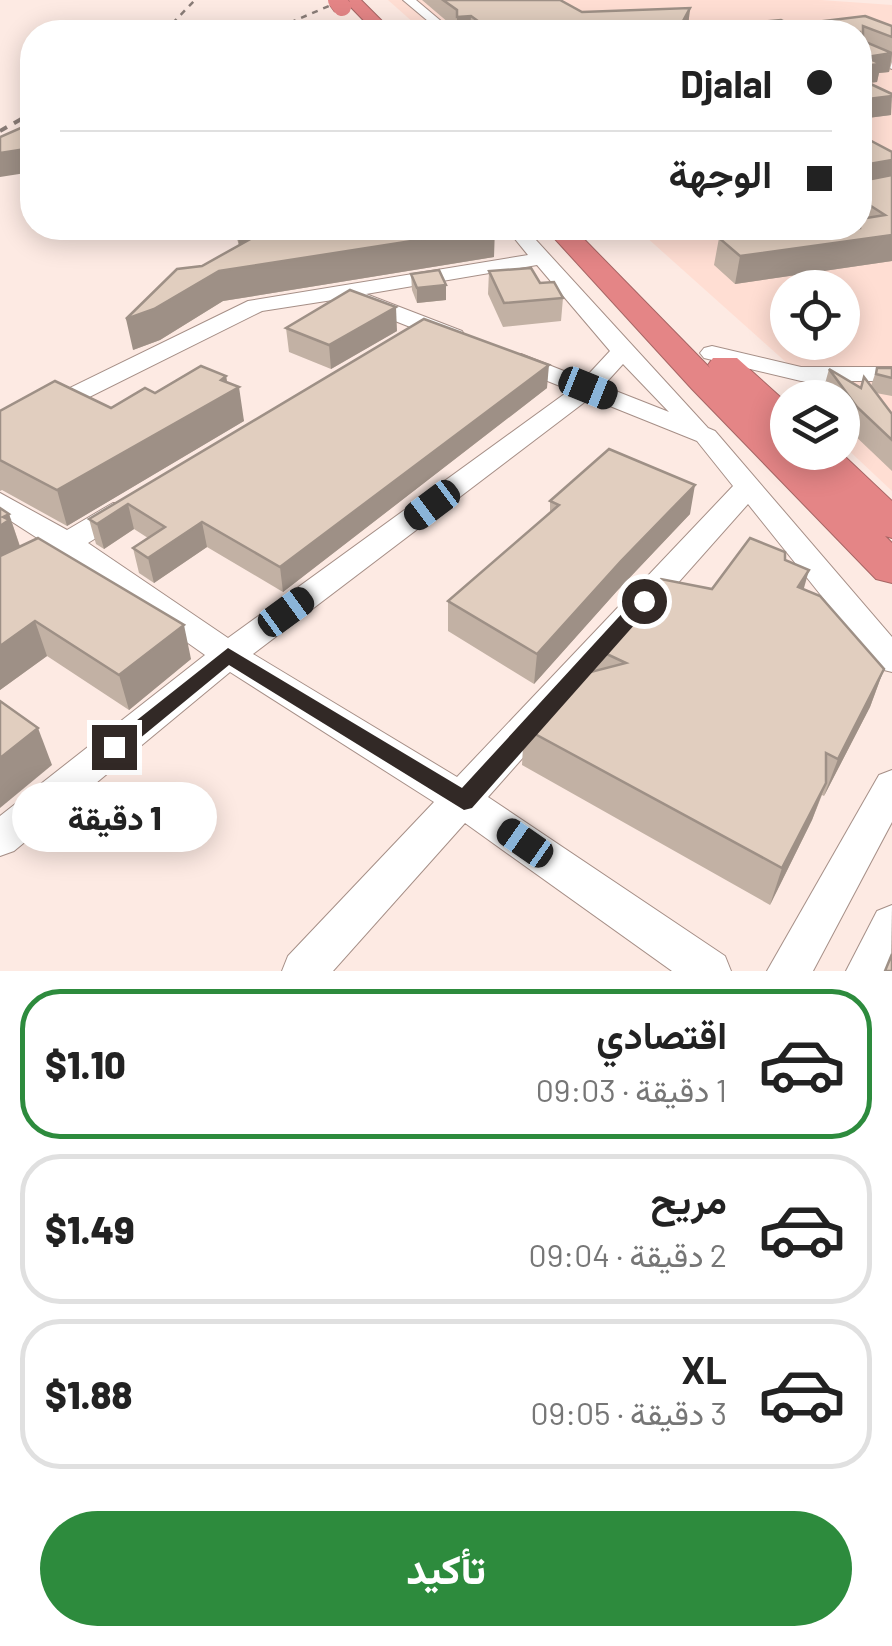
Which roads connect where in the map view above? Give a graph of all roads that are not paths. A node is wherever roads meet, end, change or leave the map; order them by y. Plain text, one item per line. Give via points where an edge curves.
1 (395, 0) edge
2 (409, 0) edge
3 (346, 2) edge
4 (369, 20) edge
5 (419, 20) edge
6 (433, 20) edge
7 (876, 40) edge
8 (872, 42) edge
9 (525, 240) edge
10 (569, 240) edge
11 (597, 240) edge
12 (540, 259) junction
13 (344, 293) junction
14 (427, 326) junction
15 (394, 346) edge
16 (623, 352) junction
17 (712, 352) junction
18 (892, 374) edge
19 (588, 388) junction
20 (770, 407) edge
21 (0, 432) edge
22 (706, 436) junction
23 (836, 470) edge
24 (748, 487) junction
25 (149, 494) edge
26 (0, 502) edge
27 (892, 524) edge
28 (67, 543) junction
29 (892, 568) edge
30 (0, 584) edge
31 (228, 655) junction
32 (892, 660) edge
33 (892, 786) edge
34 (464, 801) junction
35 (0, 839) edge
36 (892, 924) edge
37 (304, 971) edge
38 (709, 971) edge
39 (789, 971) edge
40 (868, 971) edge

1 - 5 street
2 - 6 street
3 - 4 highway
7 - 8 street
9 - 12 street
10 - 29 highway
11 - 17 highway
12 - 13 street
12 - 16 street
13 - 14 street
13 - 21 street via 256,306
14 - 15 street
14 - 19 street
16 - 19 street
16 - 22 street
17 - 18 street via 801,374
17 - 20 highway
19 - 22 street
19 - 31 street
22 - 24 street
23 - 27 highway
24 - 32 street
24 - 34 street
25 - 28 street
26 - 28 street
28 - 30 street
28 - 31 street
31 - 34 street
31 - 35 street
33 - 39 street
34 - 37 street
34 - 38 street
36 - 40 street

